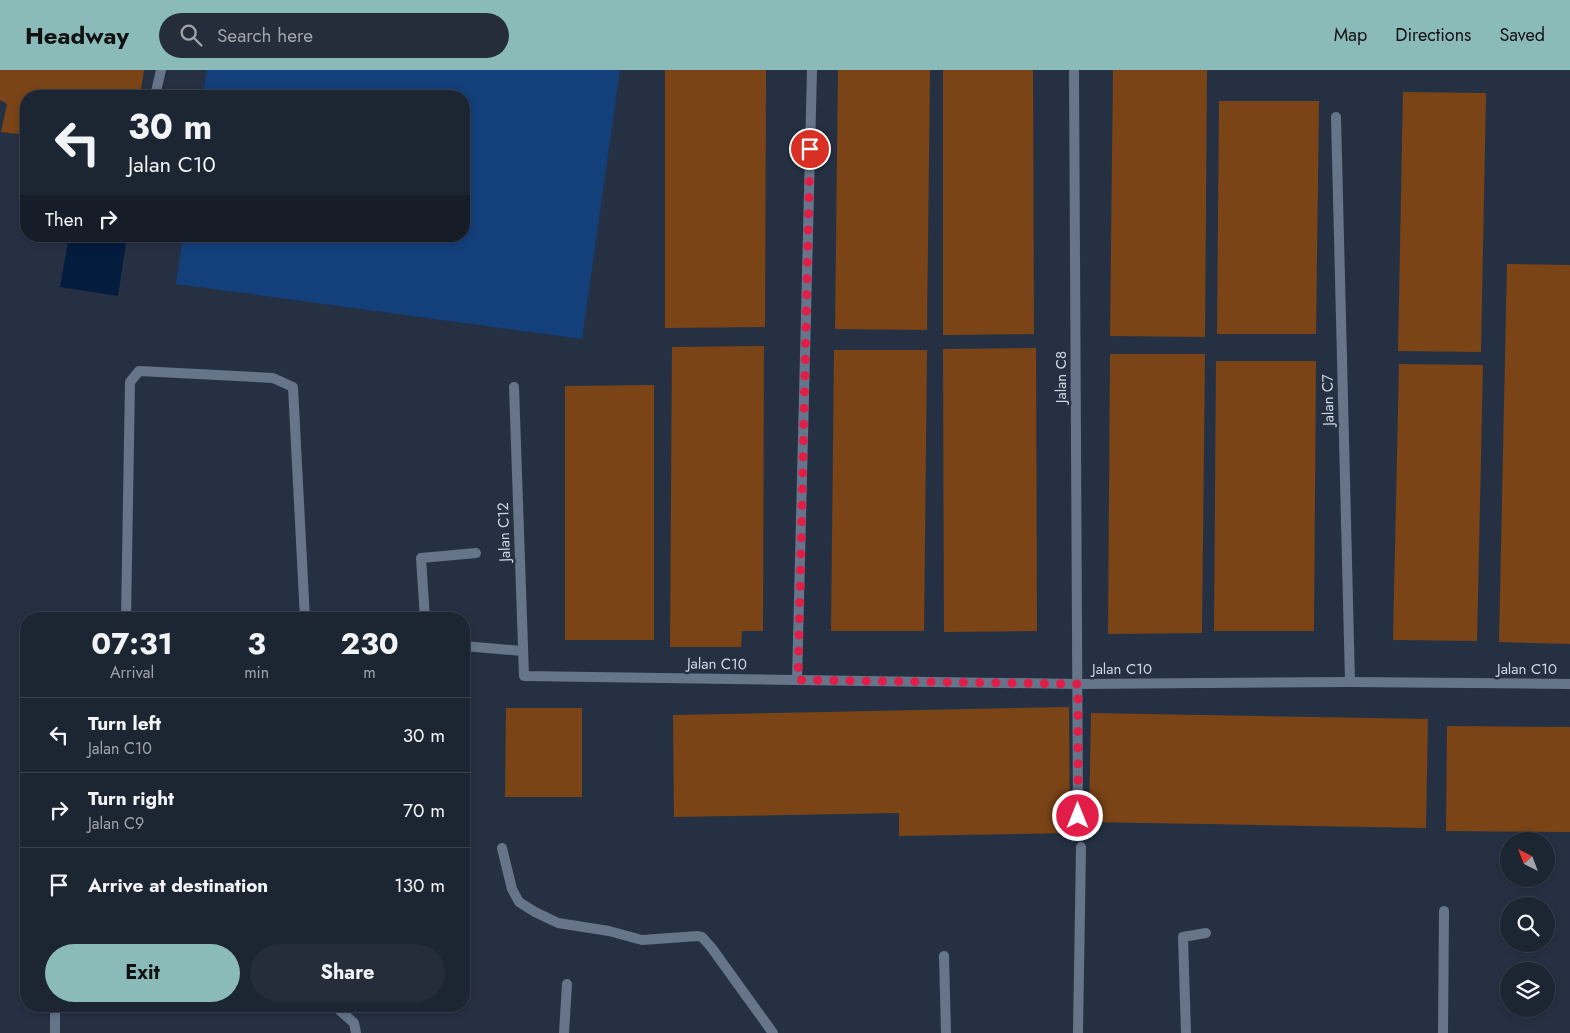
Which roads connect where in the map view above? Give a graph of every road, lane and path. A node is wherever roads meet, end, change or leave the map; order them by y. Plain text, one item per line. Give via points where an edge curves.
1 (161, 70) edge
2 (812, 70) edge
3 (1074, 70) edge
4 (156, 90) edge
5 (1336, 117) dead end
6 (514, 387) dead end
7 (476, 553) dead end
8 (126, 612) edge
9 (305, 612) edge
10 (425, 612) edge
11 (470, 647) edge
12 (523, 651) junction
13 (524, 676) joint
14 (798, 680) junction
15 (1350, 682) junction
16 (1078, 684) junction
17 (1570, 684) edge
18 (1078, 816) dead end
19 (1081, 847) dead end
20 (502, 848) dead end
21 (1444, 911) dead end
22 (1206, 933) dead end
23 (944, 956) dead end
24 (566, 984) dead end
25 (55, 1012) edge
26 (342, 1012) edge
27 (55, 1033) edge
28 (356, 1033) edge
29 (564, 1033) edge
30 (773, 1033) edge
31 (946, 1033) edge
32 (1078, 1033) edge
33 (1186, 1033) edge
34 (1443, 1033) edge

1 - 4 street
2 - 14 street
3 - 16 street, Jalan C8
5 - 15 street, Jalan C7
6 - 12 street, Jalan C12
7 - 10 street via 421,558
8 - 9 street via 130,382 139,371 273,378 293,387
11 - 12 street
12 - 13 street, Jalan C12
13 - 14 street, Jalan C10
14 - 16 street, Jalan C10
15 - 16 street, Jalan C10
15 - 17 street, Jalan C10
16 - 18 street, Jalan C8
19 - 32 street
20 - 30 street via 512,890 519,902 558,923 642,940 702,937
21 - 34 street
22 - 33 street via 1183,937
23 - 31 street
24 - 29 street
25 - 27 street
26 - 28 street via 354,1023

